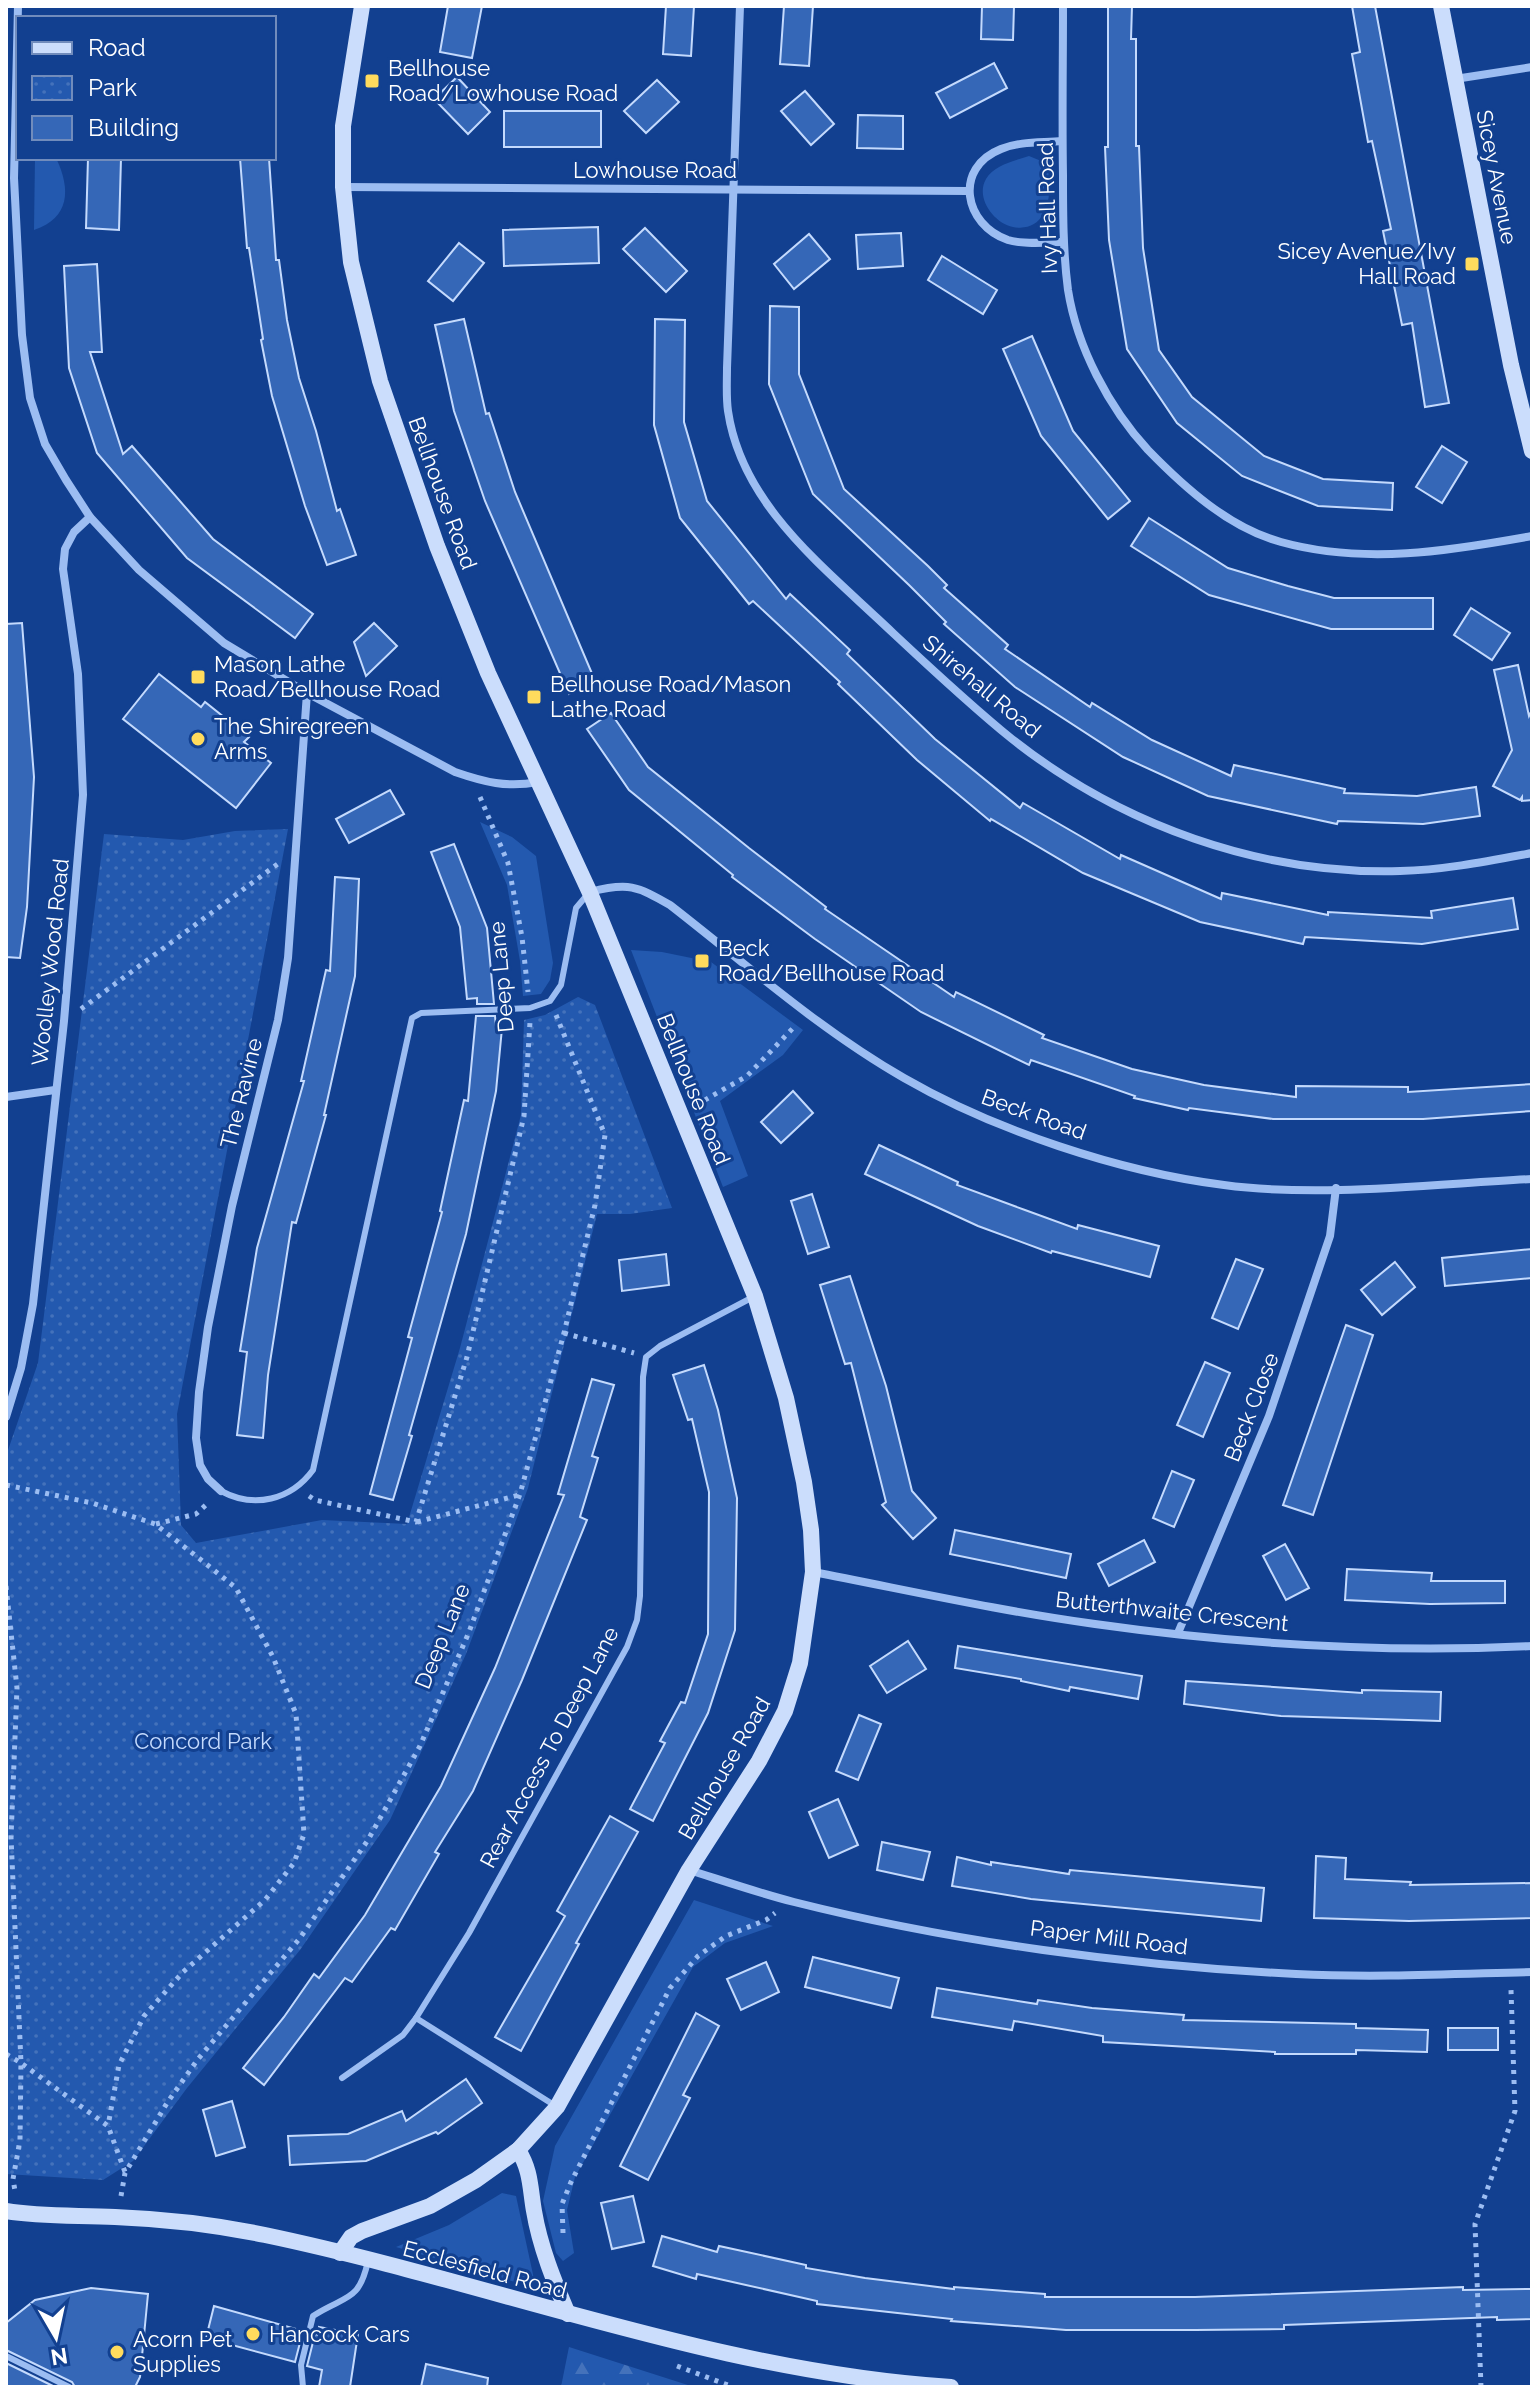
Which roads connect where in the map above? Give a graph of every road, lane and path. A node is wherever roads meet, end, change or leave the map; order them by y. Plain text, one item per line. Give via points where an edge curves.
1 (362, 6) edge
2 (740, 6) edge
3 (1063, 6) edge
4 (1441, 6) edge
5 (16, 49) edge
6 (1532, 67) edge
7 (1455, 79) junction
8 (1062, 141) junction
9 (10, 177) edge
10 (343, 187) junction
11 (732, 189) junction
12 (968, 191) junction
13 (1063, 242) junction
14 (1532, 451) edge
15 (90, 517) junction
16 (1532, 536) edge
17 (307, 693) junction
18 (472, 778) junction
19 (538, 782) junction
20 (296, 851) junction
21 (1532, 853) edge
22 (590, 893) junction
23 (550, 1001) junction
24 (530, 1008) junction
25 (807, 1012) junction
26 (64, 1021) junction
27 (55, 1090) junction
28 (6, 1097) edge
29 (681, 1113) junction
30 (1532, 1179) edge
31 (1336, 1188) junction
32 (755, 1296) junction
33 (564, 1333) junction
34 (646, 1357) junction
35 (6, 1417) edge
36 (6, 1485) edge
37 (298, 1488) junction
38 (221, 1491) junction
39 (520, 1494) junction
40 (416, 1522) junction
41 (155, 1524) junction
42 (813, 1572) junction
43 (6, 1586) edge
44 (1178, 1633) junction
45 (1532, 1646) edge
46 (17, 1688) junction
47 (6, 1691) edge
48 (689, 1870) junction
49 (792, 1901) junction
50 (15, 1940) junction
51 (6, 1947) edge
52 (1532, 1972) edge
53 (1510, 1973) junction
54 (416, 2018) junction
55 (6, 2054) edge
56 (21, 2063) junction
57 (342, 2078) dead end
58 (557, 2107) junction
59 (108, 2126) junction
60 (518, 2150) junction
61 (125, 2173) junction
62 (12, 2212) edge
63 (118, 2217) junction
64 (6, 2227) edge
65 (563, 2240) dead end
66 (340, 2253) junction
67 (368, 2261) junction
68 (568, 2314) junction
69 (6, 2356) edge
70 (69, 2387) edge
71 (303, 2387) edge
72 (951, 2387) edge
73 (1481, 2387) edge

1 - 10 main road, Bellhouse Road via 343,126
2 - 11 street, Shirehall Road
3 - 8 street, Ivy Hall Road
4 - 7 main road, Sicey Avenue
5 - 9 street
6 - 7 street
7 - 14 main road, Sicey Avenue
8 - 12 street via 1000,149 974,172
8 - 13 street, Ivy Hall Road
9 - 15 street via 30,398 45,444
10 - 11 street, Lowhouse Road
10 - 19 main road, Bellhouse Road via 351,262 401,446 488,673
11 - 12 street, Lowhouse Road
11 - 21 street, Shirehall Road via 728,411 752,483 773,515 840,584 1014,740 1111,804 1170,830 1290,864 1402,871
12 - 13 street via 978,219 995,234 1012,241
13 - 16 street, Ivy Hall Road via 1072,306 1105,390 1132,433 1164,466 1237,523 1279,542 1369,555 1419,554
15 - 17 street via 139,570 203,626
15 - 26 street, Woolley Wood Road via 65,549 63,569 78,674 83,795
17 - 18 street
17 - 20 street, The Ravine
18 - 19 street via 516,786
18 - 24 path, Deep Lane via 508,863
19 - 22 main road, Bellhouse Road
20 - 26 path
20 - 38 street, The Ravine via 278,1020 232,1206 199,1392 200,1465
22 - 23 lane via 576,908 561,985
22 - 25 street, Beck Road via 612,886 639,887 670,905
22 - 29 main road, Bellhouse Road
23 - 24 lane
23 - 33 path, Deep Lane via 605,1135 595,1205
24 - 37 lane via 421,1013 412,1018 323,1432 313,1470
24 - 40 path, Deep Lane via 524,1116 467,1357
25 - 29 path via 747,1076
25 - 31 street, Beck Road via 905,1078 986,1118 1075,1150 1224,1185
26 - 27 street, Woolley Wood Road
27 - 28 street
27 - 35 street, Woolley Wood Road via 33,1304
29 - 32 main road, Bellhouse Road
30 - 31 street, Beck Road
31 - 44 street, Beck Close via 1330,1236 1269,1416
32 - 34 lane
32 - 42 main road, Bellhouse Road via 804,1482
33 - 34 path
33 - 39 path, Deep Lane
34 - 54 lane, Rear Access To Deep Lane via 637,1620 469,1933
36 - 41 path via 92,1503
37 - 38 lane via 263,1500 234,1498
37 - 40 path via 315,1500
38 - 41 path via 196,1514
39 - 40 path
39 - 61 path, Deep Lane via 420,1746 368,1840 300,1938 198,2059
41 - 59 path via 236,1588 273,1657 296,1714 304,1834 294,1863 265,1900 183,1972 144,2016 119,2065
42 - 44 street, Butterthwaite Crescent via 1095,1624
42 - 48 main road, Bellhouse Road via 800,1663 785,1711
43 - 46 path
44 - 45 street, Butterthwaite Crescent via 1346,1645
46 - 47 path
46 - 50 path via 11,1837
48 - 49 street, Paper Mill Road
48 - 58 main road, Bellhouse Road
49 - 53 street, Paper Mill Road via 923,1931 1143,1961 1296,1974
49 - 65 path via 766,1920 726,1936 698,1956 670,1988 562,2204
50 - 51 path
50 - 56 path
52 - 53 street, Paper Mill Road
53 - 73 path via 1515,2111 1475,2224
54 - 57 lane, Rear Access To Deep Lane via 403,2035
54 - 58 lane
55 - 56 path
56 - 59 path
56 - 62 path
58 - 60 main road, Bellhouse Road
59 - 61 path
60 - 66 main road, Bellhouse Road via 430,2206 351,2237
60 - 68 main road via 530,2177 546,2260
61 - 63 path, Deep Lane
62 - 63 main road, Ecclesfield Road
62 - 64 main road
63 - 66 main road, Ecclesfield Road via 262,2235
66 - 67 main road, Ecclesfield Road
67 - 68 main road, Ecclesfield Road
67 - 71 lane via 363,2284 313,2316 301,2365
68 - 72 main road, Ecclesfield Road via 776,2363
69 - 70 lane

